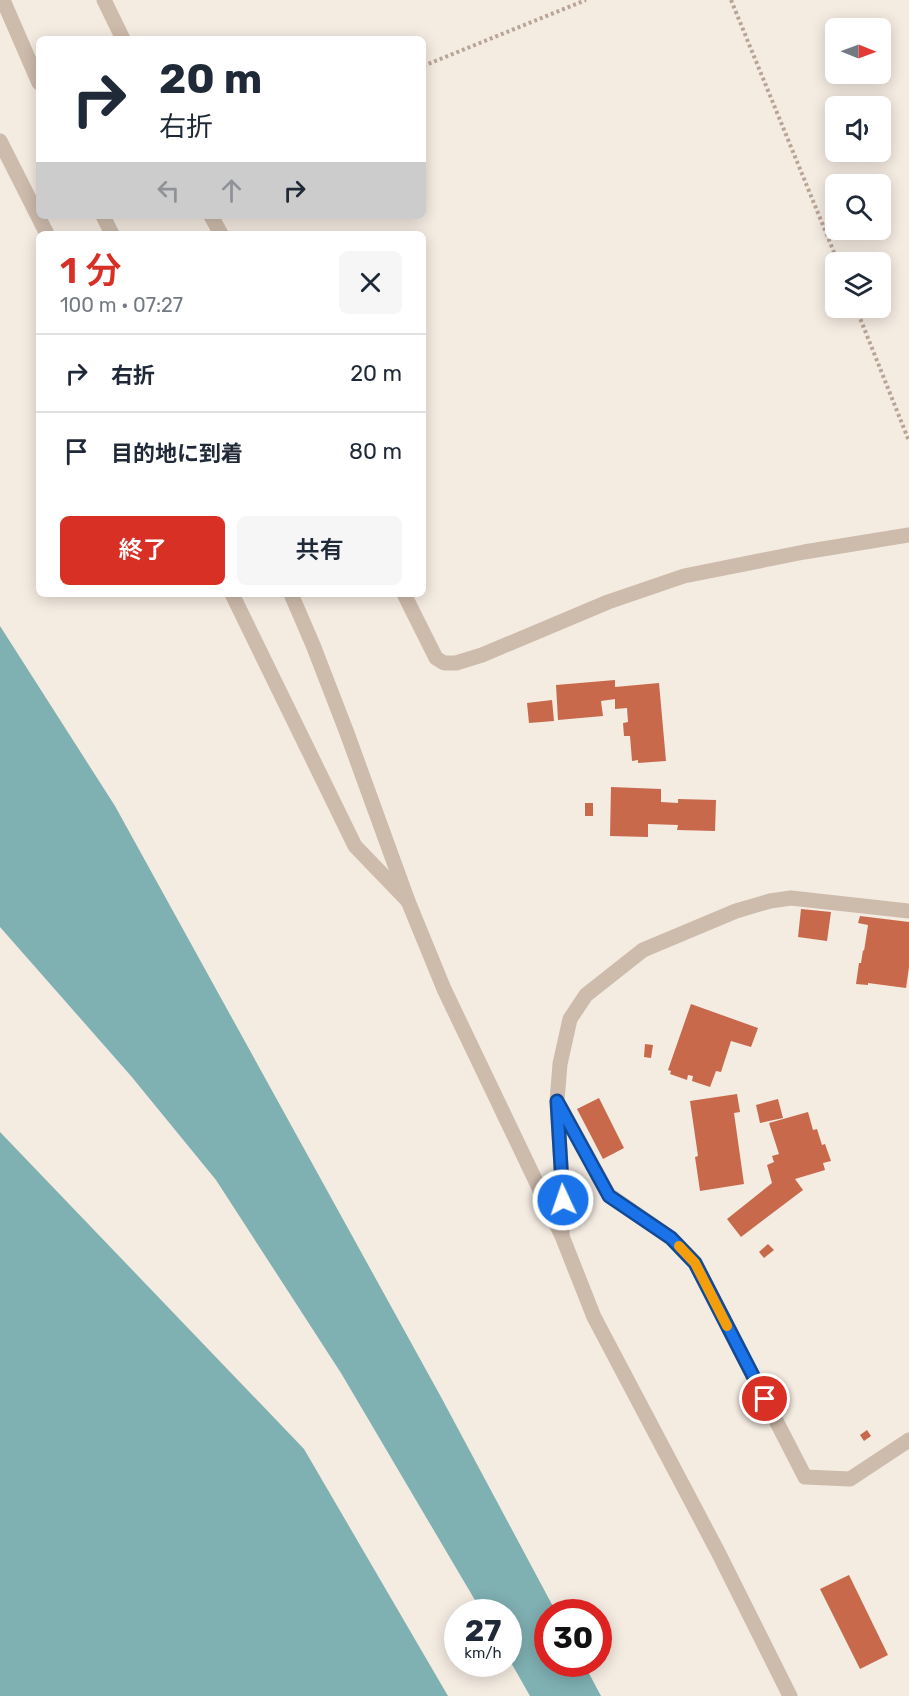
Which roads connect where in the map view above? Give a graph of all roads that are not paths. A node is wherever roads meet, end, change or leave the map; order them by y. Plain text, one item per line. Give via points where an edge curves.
1 (3, 0) edge
2 (104, 0) edge
3 (122, 36) edge
4 (36, 76) edge
5 (0, 141) edge
6 (36, 212) edge
7 (909, 535) edge
8 (233, 597) edge
9 (292, 597) edge
10 (406, 597) edge
11 (408, 900) junction
12 (909, 911) edge
13 (557, 1101) junction
14 (562, 1236) junction
15 (909, 1440) edge
16 (790, 1696) edge

1 - 4 street
2 - 3 street
5 - 6 street
7 - 10 street via 684,576 456,663 436,658
8 - 11 street via 355,846
9 - 11 street
11 - 14 street via 444,989
12 - 13 street via 791,898 770,901 643,950 585,995 570,1019
13 - 14 street
13 - 15 street via 609,1196 671,1238 695,1263 805,1477 850,1479
14 - 16 street via 594,1317

